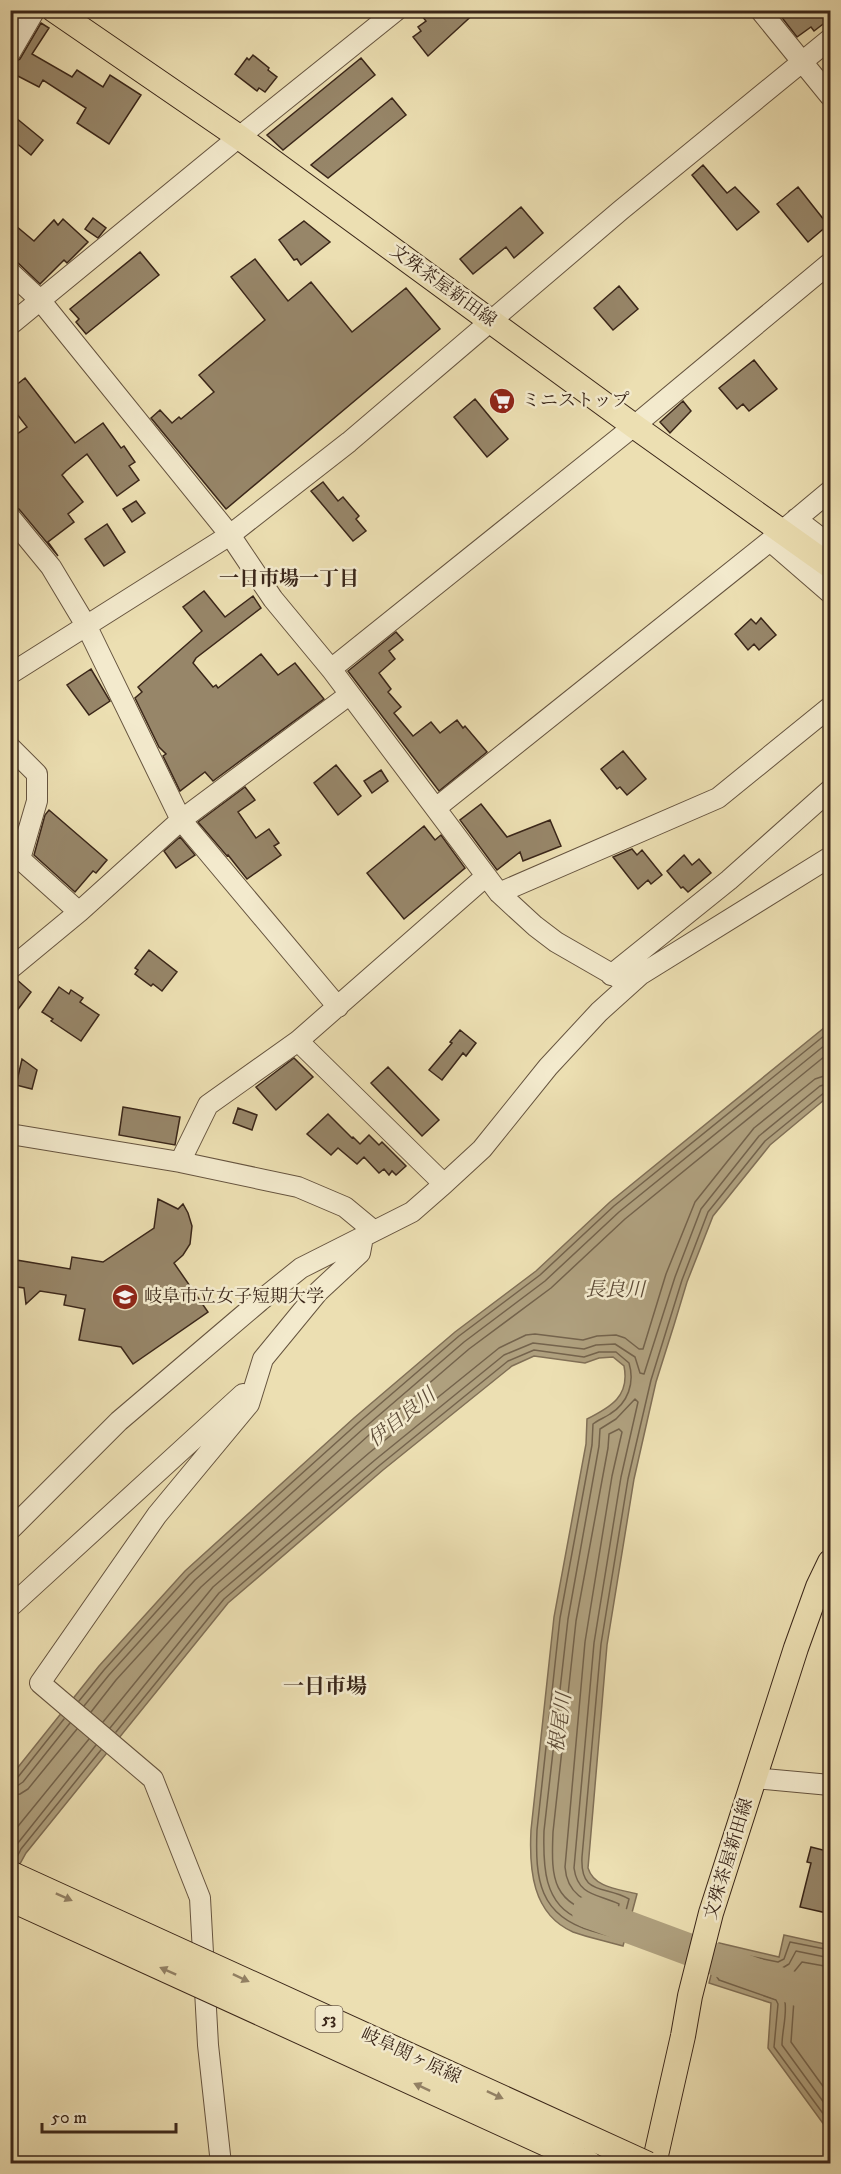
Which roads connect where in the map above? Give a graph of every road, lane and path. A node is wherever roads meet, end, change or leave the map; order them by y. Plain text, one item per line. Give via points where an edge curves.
1 (35, 10) edge
2 (54, 10) edge
3 (397, 10) edge
4 (760, 10) edge
5 (831, 39) edge
6 (10, 53) edge
7 (803, 63) junction
8 (831, 96) edge
9 (239, 137) junction
10 (831, 263) edge
11 (10, 272) edge
12 (40, 300) junction
13 (492, 322) junction
14 (10, 325) edge
15 (634, 426) junction
16 (831, 491) edge
17 (10, 517) edge
18 (783, 530) junction
19 (230, 535) junction
20 (831, 544) edge
21 (831, 566) edge
22 (831, 593) edge
23 (87, 627) junction
24 (331, 669) junction
25 (10, 674) edge
26 (349, 694) junction
27 (831, 707) edge
28 (10, 747) edge
29 (831, 790) edge
30 (436, 808) junction
31 (181, 820) junction
32 (831, 857) edge
33 (485, 877) junction
34 (499, 893) junction
35 (79, 912) junction
36 (10, 969) edge
37 (611, 975) junction
38 (629, 984) junction
39 (338, 1007) junction
40 (298, 1041) junction
41 (10, 1134) edge
42 (180, 1162) junction
43 (444, 1184) junction
44 (368, 1234) junction
45 (254, 1384) junction
46 (10, 1530) edge
47 (831, 1562) edge
48 (10, 1607) edge
49 (753, 1778) junction
50 (831, 1785) edge
51 (10, 1873) edge
52 (10, 1899) edge
53 (221, 2163) edge
54 (590, 2163) edge
55 (648, 2163) edge
56 (654, 2163) edge

1 - 6 street
2 - 9 main road, 文殊茶屋新田線
3 - 9 street
4 - 7 street
5 - 7 street
7 - 8 street
7 - 13 street via 621,210
9 - 12 street
9 - 13 main road, 文殊茶屋新田線
10 - 15 street
11 - 12 street
12 - 14 street
12 - 19 street
13 - 15 main road, 文殊茶屋新田線
13 - 19 street
15 - 18 main road, 文殊茶屋新田線
15 - 24 street
16 - 18 street
17 - 23 street via 51,567
18 - 20 street
18 - 21 main road, 文殊茶屋新田線
18 - 22 street
18 - 30 street
19 - 23 street
19 - 24 street via 273,599
23 - 25 street
23 - 31 street
24 - 26 street
26 - 30 street
26 - 31 street
27 - 34 street via 718,798
28 - 35 street via 37,774 37,801 20,859
29 - 37 street
30 - 33 street
31 - 35 street
31 - 39 street
32 - 38 street
33 - 34 street
33 - 39 street
34 - 37 street via 556,942
35 - 36 street
37 - 38 street
38 - 43 street via 548,1067 482,1149
39 - 40 street
40 - 42 street via 207,1106
40 - 43 street
41 - 42 street
42 - 44 street via 298,1187 345,1207
43 - 44 street via 412,1212
44 - 45 street via 360,1253 318,1292 262,1359
44 - 46 street via 301,1268 260,1301 119,1421
45 - 48 street
45 - 53 street via 249,1404 158,1515 40,1683 153,1779 200,1898 208,2045
47 - 49 main road, 文殊茶屋新田線 via 818,1587
49 - 50 street
49 - 56 main road, 文殊茶屋新田線 via 711,1913
51 -> 55 main road, 岐阜関ヶ原線 / 53, bridge
54 -> 52 main road, 岐阜関ヶ原線 / 53, bridge

